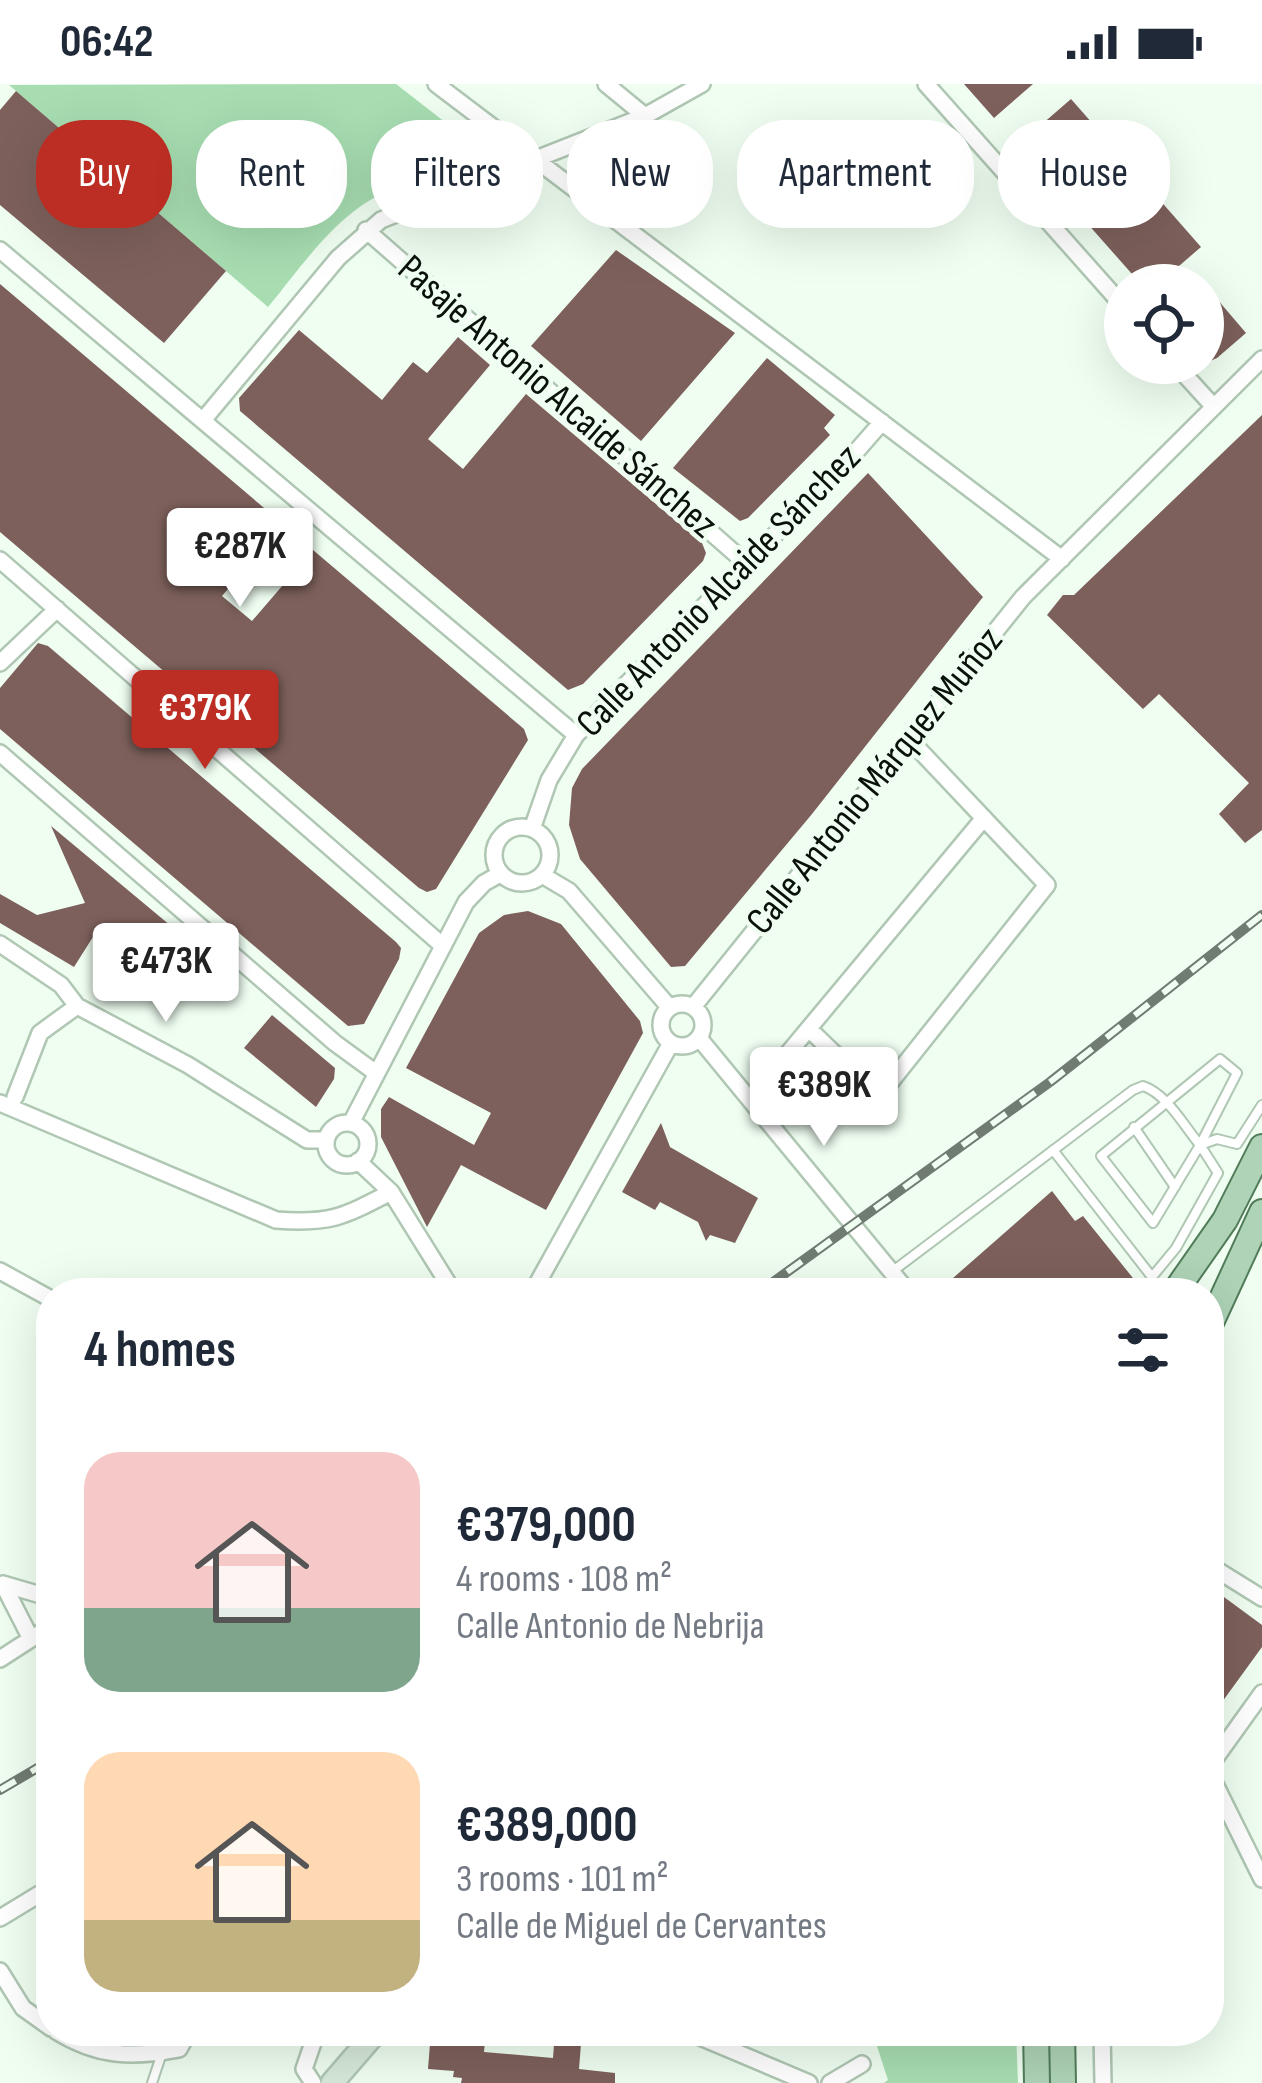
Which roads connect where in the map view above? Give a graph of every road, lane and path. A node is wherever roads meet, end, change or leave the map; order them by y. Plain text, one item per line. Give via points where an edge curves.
1 (436, 84) edge
2 (606, 84) edge
3 (702, 84) edge
4 (926, 84) edge
5 (645, 116) junction
6 (483, 120) edge
7 (543, 158) edge
8 (543, 166) edge
9 (371, 227) edge
10 (366, 230) junction
11 (0, 250) edge
12 (1104, 284) edge
13 (1262, 358) edge
14 (1193, 384) edge
15 (1214, 407) junction
16 (204, 419) junction
17 (882, 422) junction
18 (1062, 559) junction
19 (0, 560) edge
20 (747, 564) junction
21 (57, 609) junction
22 (0, 663) edge
23 (575, 736) junction
24 (909, 740) junction
25 (0, 753) edge
26 (984, 818) junction
27 (532, 829) junction
28 (500, 874) junction
29 (542, 875) junction
30 (0, 944) edge
31 (443, 946) junction
32 (77, 1006) junction
33 (693, 1007) junction
34 (670, 1008) junction
35 (810, 1030) junction
36 (699, 1038) junction
37 (671, 1043) junction
38 (376, 1073) junction
39 (7, 1100) edge
40 (750, 1100) junction
41 (1164, 1101) junction
42 (1262, 1105) edge
43 (351, 1123) junction
44 (1134, 1127) junction
45 (326, 1140) junction
46 (1200, 1145) junction
47 (1262, 1147) edge
48 (1053, 1150) junction
49 (358, 1161) junction
50 (1175, 1187) junction
51 (392, 1192) junction
52 (1262, 1212) edge
53 (0, 1271) edge
54 (892, 1272) junction
55 (445, 1278) edge
56 (540, 1278) edge
57 (897, 1278) edge
58 (1184, 1278) edge
59 (36, 1291) edge
60 (1224, 1295) edge
61 (1224, 1568) edge
62 (1224, 1572) edge
63 (1229, 1574) junction
64 (2, 1584) edge
65 (36, 1594) edge
66 (1262, 1598) edge
67 (36, 1636) edge
68 (31, 1639) junction
69 (0, 1658) edge
70 (1262, 1693) edge
71 (1224, 1748) edge
72 (1224, 1801) edge
73 (1262, 1879) edge
74 (36, 1895) edge
75 (0, 1918) edge
76 (0, 1971) edge
77 (36, 2017) edge
78 (85, 2046) edge
79 (181, 2046) edge
80 (312, 2046) edge
81 (363, 2046) edge
82 (721, 2046) edge
83 (1036, 2046) edge
84 (1062, 2046) edge
85 (1102, 2046) edge
86 (163, 2052) junction
87 (862, 2064) dead end
88 (152, 2083) edge
89 (313, 2083) edge
90 (332, 2083) edge
91 (809, 2083) edge
92 (830, 2083) edge
93 (1037, 2083) edge
94 (1063, 2083) edge
95 (1102, 2083) edge

1 - 6 street
2 - 5 street
3 - 5 street
4 - 12 street
5 - 7 street
8 - 17 street
9 - 10 street
10 - 16 street
10 - 20 street, Pasaje Antonio Alcaide Sánchez
11 - 16 street
13 - 15 street, Calle Antonio Márquez Muñoz
14 - 15 street
15 - 18 street, Calle Antonio Márquez Muñoz
16 - 23 street
17 - 18 street
17 - 20 street, Calle Antonio Alcaide Sánchez
18 - 24 street, Calle Antonio Márquez Muñoz
19 - 21 street
20 - 23 street, Calle Antonio Alcaide Sánchez
21 - 22 street
21 - 31 street
23 - 27 street, Calle Antonio Alcaide Sánchez
24 - 26 street
24 - 33 street, Calle Antonio Márquez Muñoz
25 - 38 street
26 - 35 street
26 - 35 street via 1047,885 889,1084 871,1089
27 - 28 street via 498,840
27 - 29 street via 550,849
28 - 29 street via 517,883
28 - 31 street via 466,902
29 - 34 street via 569,892
30 - 32 street via 62,985
31 - 38 street
32 - 39 street via 40,1033
32 - 45 street via 307,1140
33 - 34 street
33 - 36 street via 702,1018
34 - 37 street via 661,1026
35 - 40 street
36 - 37 street
36 - 40 street
37 - 56 street
38 - 43 street
39 - 51 street via 276,1220 317,1223
40 - 54 street
41 - 44 lane
41 - 46 lane
41 - 46 lane via 1220,1059 1237,1073
41 - 48 lane via 1153,1089 1133,1090
42 - 46 lane via 1237,1144
43 - 45 street via 332,1128
43 - 49 street via 366,1136
44 - 50 lane
44 - 50 lane via 1101,1156 1153,1222
45 - 49 street via 338,1163
46 - 48 lane via 1217,1173 1152,1277
46 - 50 lane
47 - 58 main road
48 - 54 lane
49 - 51 street
51 - 55 street
52 - 60 main road
53 - 59 street
54 - 57 street
61 - 63 street
62 - 63 street
63 - 66 street
64 - 65 street
64 - 68 street
67 - 68 street
68 - 69 street
70 - 71 street
72 - 73 street
74 - 75 street
76 - 77 street
78 - 86 street via 134,2057
79 - 86 street
80 - 89 street via 304,2069
81 - 90 main road
82 - 91 street
83 - 93 main road
84 - 94 main road
85 - 95 street
86 - 88 lane
87 - 92 street

